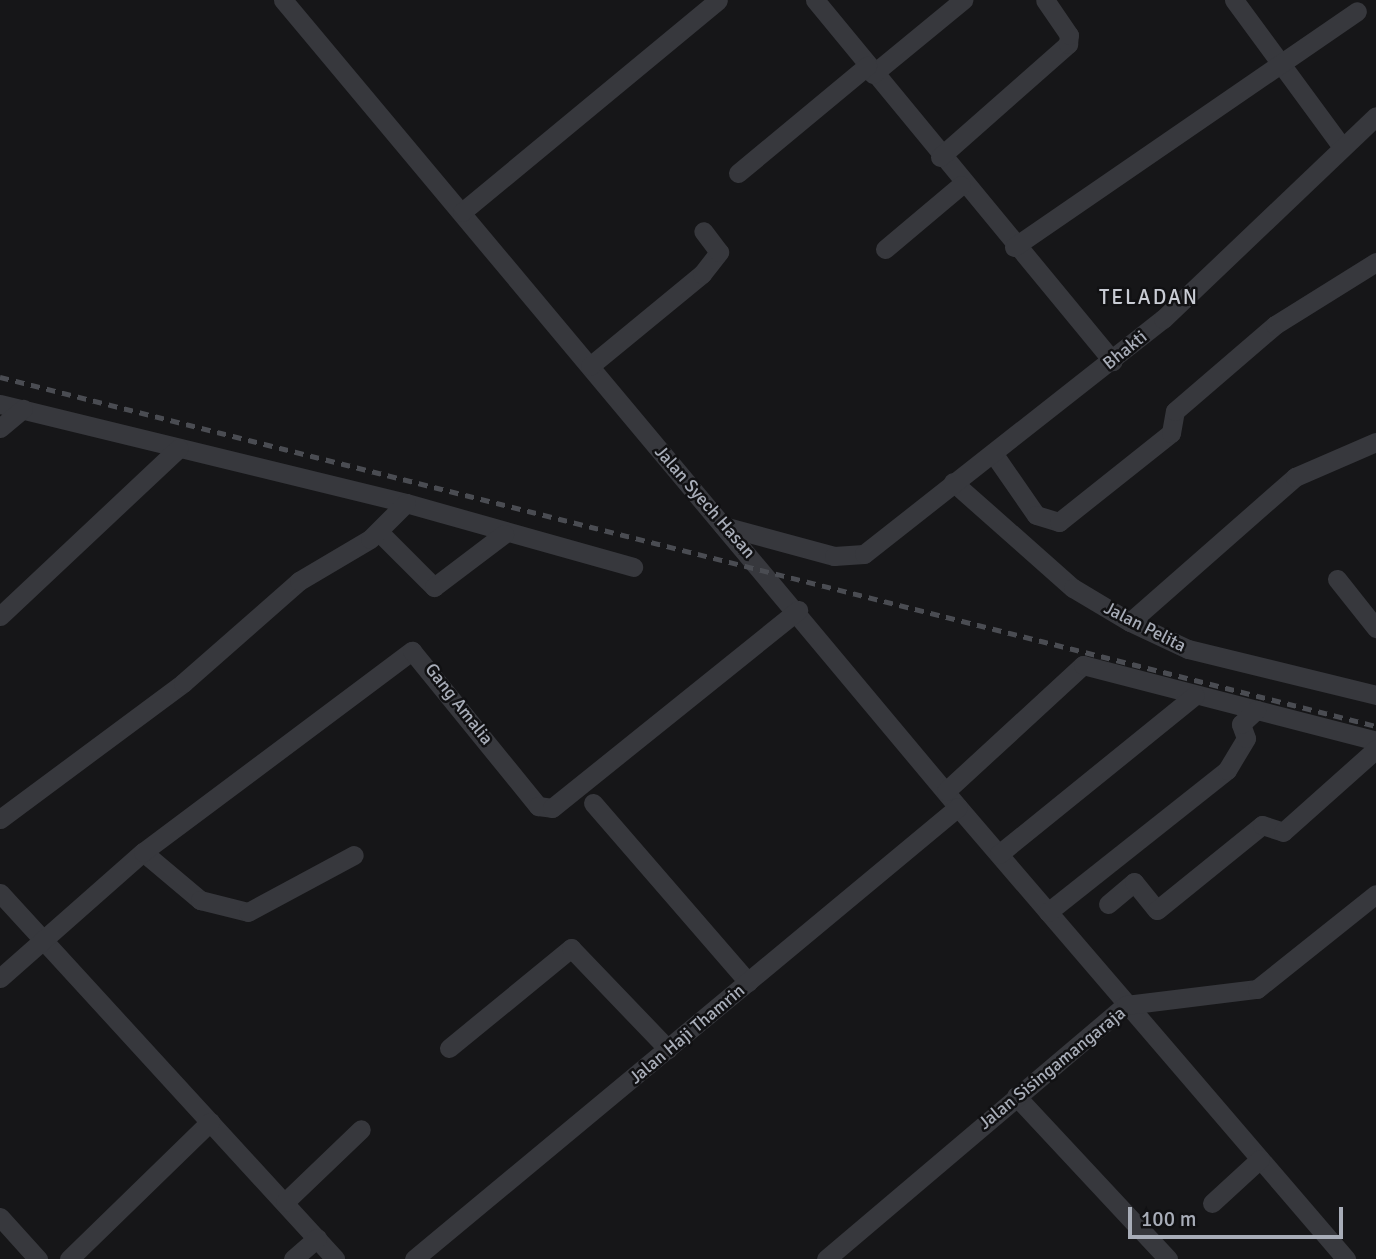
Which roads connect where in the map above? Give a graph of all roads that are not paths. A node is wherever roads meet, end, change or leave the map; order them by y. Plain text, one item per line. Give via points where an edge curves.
1 (284, 0) edge
2 (718, 0) edge
3 (815, 0) edge
4 (963, 0) edge
5 (1045, 0) edge
6 (1234, 0) edge
7 (1357, 11) dead end
8 (1283, 66) junction
9 (870, 70) junction
10 (1376, 116) edge
11 (1342, 147) junction
12 (940, 157) junction
13 (738, 173) dead end
14 (961, 185) junction
15 (462, 212) junction
16 (703, 231) dead end
17 (1014, 247) junction
18 (885, 250) dead end
19 (1376, 262) edge
20 (1113, 361) junction
21 (590, 366) junction
22 (0, 404) edge
23 (23, 409) junction
24 (0, 428) edge
25 (1376, 442) edge
26 (179, 448) junction
27 (993, 453) junction
28 (953, 482) junction
29 (406, 503) junction
30 (722, 526) junction
31 (379, 532) junction
32 (504, 534) junction
33 (633, 567) dead end
34 (1338, 579) dead end
35 (798, 610) junction
36 (0, 616) edge
37 (1130, 622) junction
38 (1376, 628) edge
39 (1376, 694) edge
40 (1195, 695) junction
41 (1256, 710) junction
42 (1376, 740) edge
43 (1376, 749) edge
44 (952, 799) junction
45 (593, 803) dead end
46 (0, 819) edge
47 (143, 852) junction
48 (354, 855) dead end
49 (999, 855) junction
50 (0, 893) edge
51 (1376, 894) edge
52 (1108, 905) dead end
53 (1048, 912) junction
54 (42, 940) junction
55 (0, 978) edge
56 (748, 982) junction
57 (1126, 1004) junction
58 (449, 1048) dead end
59 (668, 1049) junction
60 (1016, 1096) junction
61 (210, 1122) junction
62 (361, 1129) dead end
63 (1260, 1159) junction
64 (285, 1202) junction
65 (1212, 1203) dead end
66 (0, 1217) edge
67 (317, 1238) junction
68 (38, 1259) edge
69 (69, 1259) edge
70 (293, 1259) edge
71 (335, 1259) edge
72 (414, 1259) edge
73 (826, 1259) edge
74 (1168, 1259) edge
75 (1346, 1259) edge

1 - 15 street, Jalan Syech Hasan
2 - 15 street
3 - 9 street
4 - 9 street
5 - 12 street via 1069,35 1068,44
6 - 8 street
7 - 8 street
8 - 11 street
8 - 17 street via 1143,153
9 - 12 street
9 - 13 street
10 - 11 street, Bhakti
11 - 20 street, Bhakti
12 - 14 street
14 - 17 street
14 - 18 street
15 - 21 street, Jalan Syech Hasan
16 - 21 street via 719,252 702,274
17 - 20 street
19 - 27 street via 1275,326 1175,411 1171,433 1059,522 1036,515
20 - 27 street, Bhakti
21 - 30 street, Jalan Syech Hasan
22 - 23 street
23 - 24 street
23 - 26 street
25 - 37 street via 1287,482
26 - 29 street
26 - 36 street
27 - 28 street, Bhakti
28 - 30 street, Bhakti via 880,544 850,557
28 - 37 street, Jalan Pelita via 1073,588
29 - 31 street
29 - 32 street
30 - 35 street, Jalan Syech Hasan
31 - 32 street via 434,587
31 - 46 street via 299,581 183,683
32 - 33 street
34 - 38 street
35 - 44 street, Jalan Syech Hasan
35 - 47 street, Gang Amalia via 557,806 538,806 412,651
37 - 39 street, Jalan Pelita via 1188,649
40 - 41 street
40 - 44 street, Jalan Haji Thamrin via 1079,666
40 - 49 street
41 - 42 street
41 - 53 street via 1241,724 1246,738 1227,770
43 - 52 street via 1283,832 1262,825 1157,910 1134,882
44 - 49 street, Jalan Syech Hasan
44 - 56 street, Jalan Haji Thamrin
45 - 56 street
47 - 48 street via 200,900 248,912
47 - 54 street, Gang Amalia
49 - 53 street, Jalan Syech Hasan
50 - 54 street
51 - 57 street, Jalan Sisingamangaraja via 1257,989
53 - 57 street, Jalan Syech Hasan
54 - 55 street, Gang Amalia
54 - 61 street
56 - 59 street, Jalan Haji Thamrin
57 - 60 street, Jalan Sisingamangaraja
57 - 63 street, Jalan Syech Hasan
58 - 59 street via 571,948
59 - 72 street, Jalan Haji Thamrin
60 - 73 street, Jalan Sisingamangaraja
60 - 74 street
61 - 64 street
61 - 69 street
62 - 64 street
63 - 65 street
63 - 75 street, Jalan Syech Hasan
64 - 67 street
66 - 68 street
67 - 70 street
67 - 71 street

